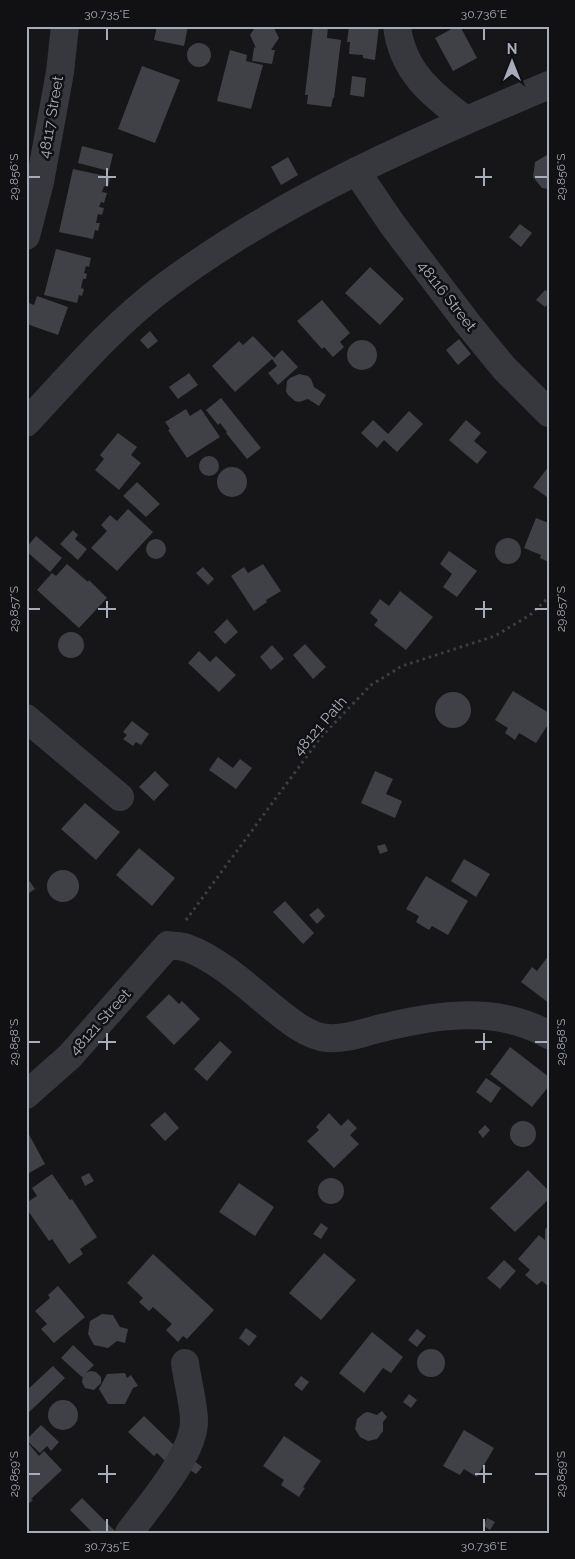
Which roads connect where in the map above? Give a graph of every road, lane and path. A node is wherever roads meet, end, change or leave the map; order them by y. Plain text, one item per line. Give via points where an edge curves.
1 (65, 26) edge
2 (397, 26) edge
3 (549, 85) edge
4 (466, 120) junction
5 (356, 171) junction
6 (26, 236) edge
7 (549, 413) edge
8 (26, 423) edge
9 (549, 597) edge
10 (26, 718) edge
11 (120, 797) dead end
12 (168, 945) junction
13 (549, 1035) edge
14 (26, 1095) edge
15 (184, 1363) dead end
16 (129, 1533) edge

1 - 6 street, 48117 Street via 40,182
2 - 4 street via 405,56 417,77 435,97
3 - 4 street
4 - 5 street
5 - 7 street, 48116 Street via 468,324 504,368
5 - 8 street via 260,224 163,288 120,324
9 - 12 path, 48121 Path via 530,615 495,636 402,666 371,685 321,736
10 - 11 street
12 - 13 street via 202,955 288,1020 326,1038 347,1037 428,1017 460,1015 489,1016 520,1023
12 - 14 street, 48121 Street via 70,1056
15 - 16 street via 194,1421 190,1444

